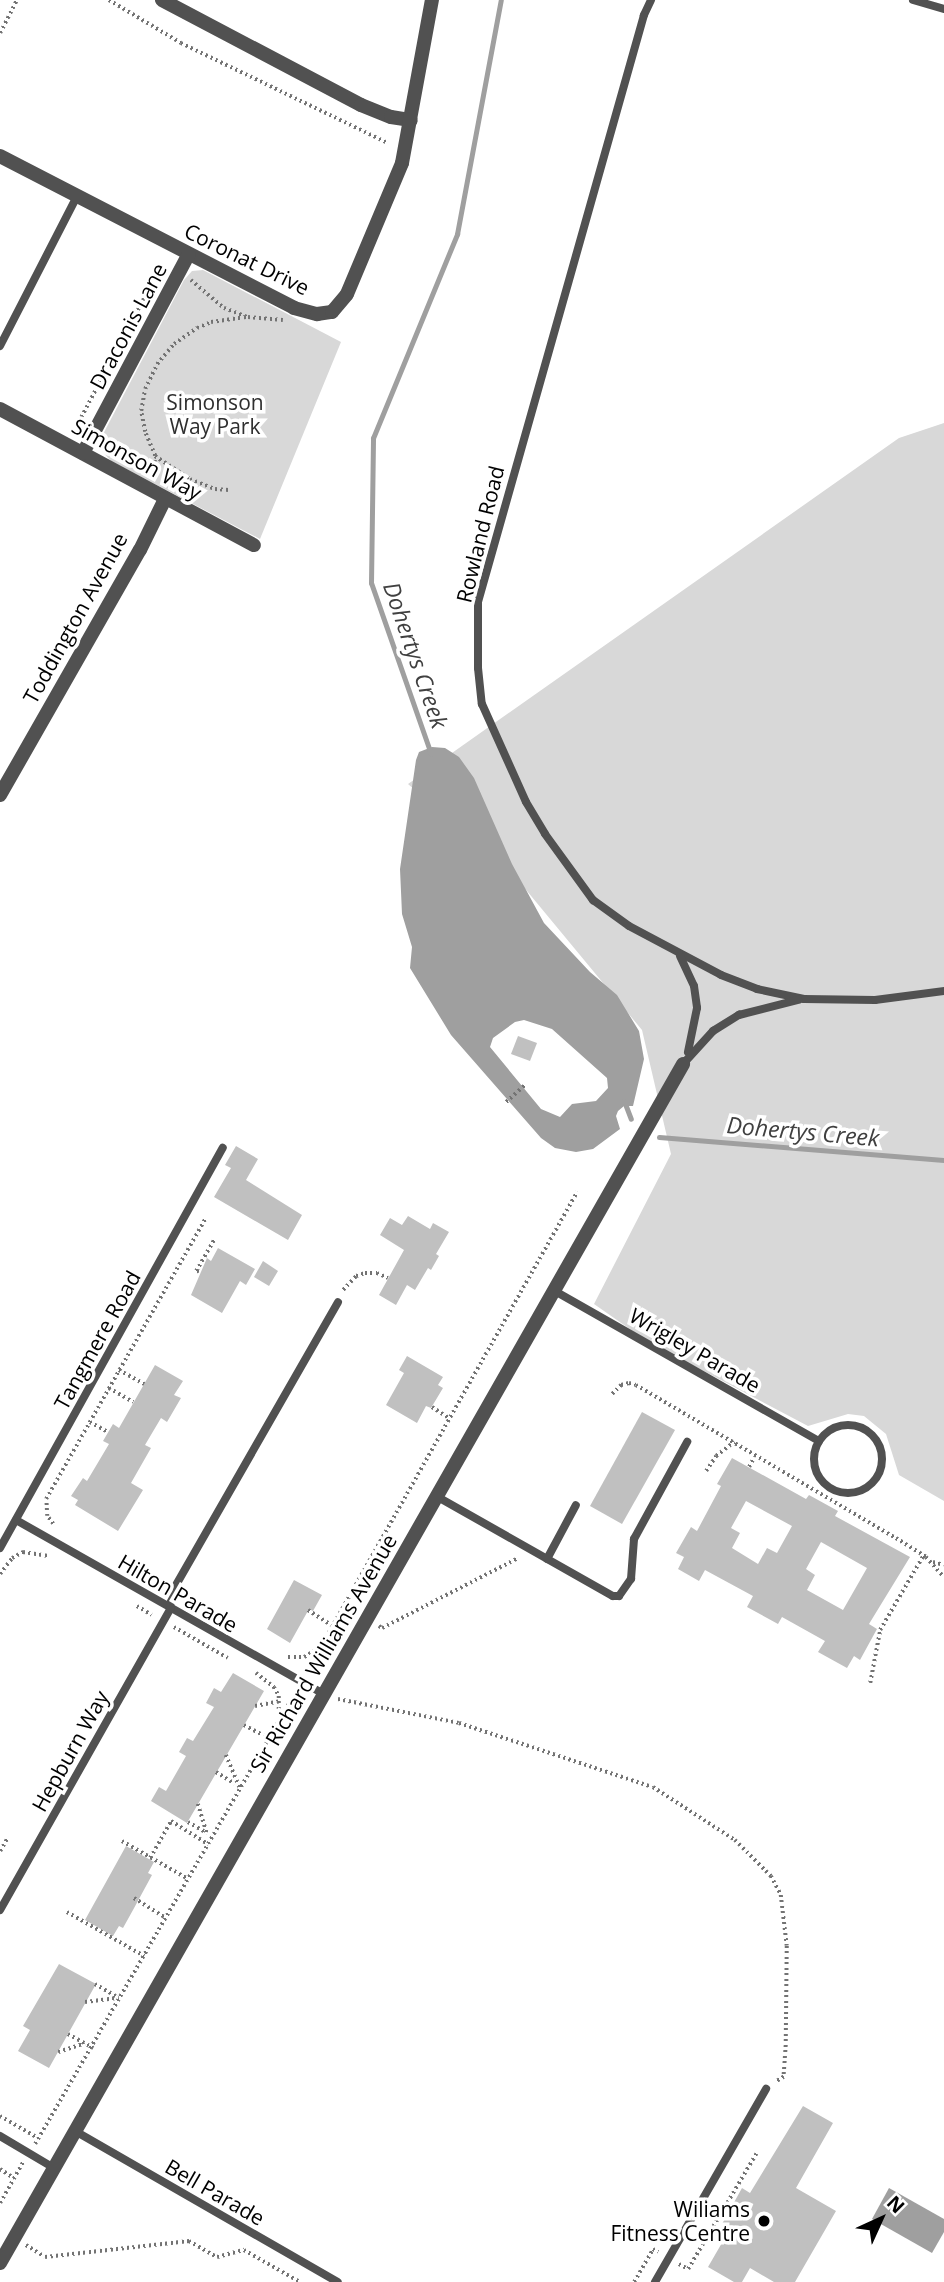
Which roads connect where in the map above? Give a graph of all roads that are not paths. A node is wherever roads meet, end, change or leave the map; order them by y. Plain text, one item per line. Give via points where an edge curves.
1 (162, 0) edge
2 (432, 0) edge
3 (651, 0) edge
4 (913, 0) edge
5 (940, 6) edge
6 (411, 120) junction
7 (0, 156) edge
8 (76, 198) junction
9 (189, 254) junction
10 (0, 346) edge
11 (0, 409) edge
12 (83, 453) junction
13 (165, 499) junction
14 (254, 545) dead end
15 (0, 794) edge
16 (680, 956) junction
17 (944, 991) edge
18 (804, 999) junction
19 (683, 1064) junction
20 (223, 1148) dead end
21 (553, 1290) junction
22 (338, 1302) road end
23 (819, 1441) junction
24 (687, 1443) dead end
25 (436, 1496) junction
26 (576, 1505) dead end
27 (16, 1520) junction
28 (0, 1548) edge
29 (547, 1559) junction
30 (170, 1609) junction
31 (323, 1695) junction
32 (0, 1910) edge
33 (766, 2089) road end
34 (75, 2130) junction
35 (0, 2136) edge
36 (54, 2168) junction
37 (0, 2263) edge
38 (338, 2282) edge
39 (655, 2282) edge

1 - 6 street via 361,105
2 - 6 street, Coronat Drive
3 - 16 lane, Rowland Road via 478,602 478,668 482,704 526,802 564,863 593,900
4 - 5 lane
6 - 9 street, Coronat Drive via 392,190 347,294 332,312 317,314 294,308
7 - 8 street, Coronat Drive
8 - 9 street, Coronat Drive
8 - 10 lane
9 - 12 street, Draconis Lane
11 - 12 street, Simonson Way
12 - 13 street, Simonson Way
13 - 14 street, Simonson Way
13 - 15 street, Toddington Avenue
16 - 18 lane, Rowland Road via 757,989
16 - 19 lane via 694,986 697,1008 692,1043
17 - 18 lane, Rowland Road via 875,1000
18 - 19 lane via 739,1014 713,1031
19 - 21 street, Sir Richard Williams Avenue
20 - 27 lane, Tangmere Road
21 - 23 lane, Wrigley Parade
21 - 25 street, Sir Richard Williams Avenue
22 - 30 lane, Hepburn Way via 172,1592
23 - 23 lane via 846,1425 867,1431 882,1460 874,1480 856,1492 833,1490 817,1474
24 - 29 lane via 634,1539 631,1579 624,1592 613,1596
25 - 29 lane
25 - 31 street, Sir Richard Williams Avenue
26 - 29 lane
27 - 28 lane, Tangmere Road
27 - 30 lane, Hilton Parade
30 - 31 lane, Hilton Parade
30 - 32 lane, Hepburn Way
31 - 34 street, Sir Richard Williams Avenue
33 - 39 lane
34 - 36 street, Sir Richard Williams Avenue
34 - 38 lane, Bell Parade
35 - 36 lane
36 - 37 street, Sir Richard Williams Avenue

